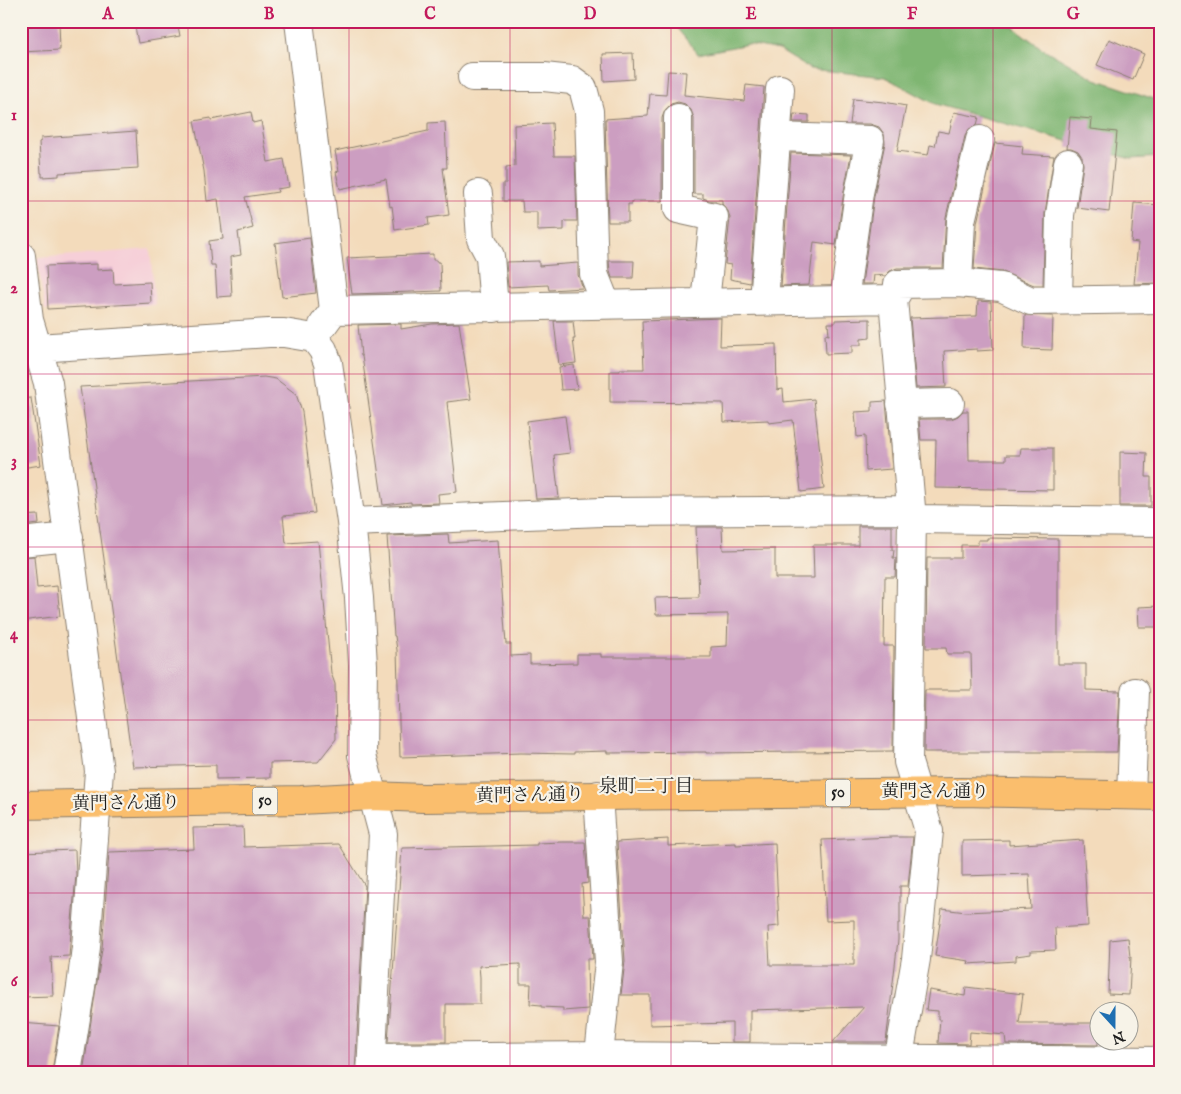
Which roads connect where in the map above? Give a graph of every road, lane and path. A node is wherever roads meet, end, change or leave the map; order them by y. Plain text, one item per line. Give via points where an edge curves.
1 (299, 21) edge
2 (472, 78) dead end
3 (780, 89) dead end
4 (678, 118) dead end
5 (777, 137) junction
6 (980, 140) dead end
7 (1068, 163) dead end
8 (478, 194) dead end
9 (21, 256) edge
10 (958, 282) junction
11 (893, 299) junction
12 (1160, 299) edge
13 (844, 300) junction
14 (1058, 300) junction
15 (764, 301) junction
16 (705, 302) junction
17 (606, 304) junction
18 (494, 308) junction
19 (334, 310) junction
20 (314, 338) junction
21 (29, 348) edge
22 (950, 403) dead end
23 (902, 404) junction
24 (911, 514) junction
25 (351, 522) junction
26 (1160, 522) edge
27 (69, 537) junction
28 (21, 542) edge
29 (1135, 692) dead end
30 (917, 793) junction
31 (598, 795) junction
32 (1131, 795) junction
33 (373, 796) junction
34 (1160, 796) edge
35 (97, 804) junction
36 (21, 805) edge
37 (1160, 1061) edge
38 (598, 1064) edge
39 (372, 1065) edge
40 (898, 1066) edge
41 (67, 1073) edge

1 - 19 street
2 - 17 street via 544,77 572,80 583,88 589,111 594,274
3 - 5 street
4 - 16 street via 678,209 714,218
5 - 13 street via 870,140
5 - 15 street
6 - 10 street via 962,221
7 - 14 street via 1060,215
8 - 18 street via 481,239 490,256
9 - 21 street
10 - 11 street via 898,284
10 - 14 street via 1001,287 1031,301
11 - 13 street
11 - 23 street
12 - 14 street
13 - 15 street
15 - 16 street
16 - 17 street
17 - 18 street
18 - 19 street
19 - 20 street
20 - 21 street via 269,333
20 - 25 street via 328,363
21 - 27 street via 48,383
22 - 23 street
23 - 24 street
24 - 25 street via 602,512
24 - 26 street
24 - 30 street via 908,762
25 - 33 street via 363,665 362,754
27 - 28 street
27 - 35 street via 99,771
29 - 32 street
30 - 31 highway, 黄門さん通り / 50
30 - 32 highway, 黄門さん通り / 50
30 - 40 street via 930,831 929,848 916,959
31 - 33 highway, 黄門さん通り / 50
31 - 38 street via 609,962
32 - 34 highway, 黄門さん通り / 50
33 - 35 highway, 黄門さん通り / 50
33 - 39 street via 383,834
35 - 36 highway, 黄門さん通り / 50
35 - 41 street via 82,987
37 - 40 street
38 - 39 street
38 - 40 street

